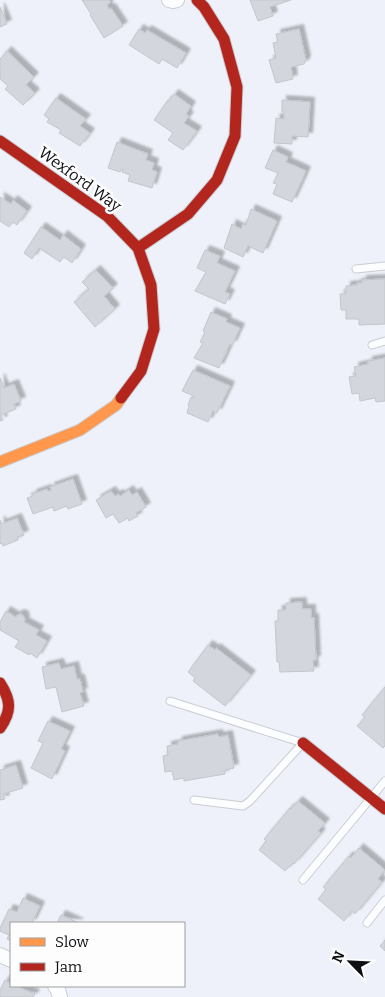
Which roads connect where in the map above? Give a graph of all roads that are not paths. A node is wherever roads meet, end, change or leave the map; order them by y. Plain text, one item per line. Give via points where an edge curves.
1 (169, 0) edge
2 (177, 0) edge
3 (197, 0) edge
4 (0, 141) edge
5 (138, 248) junction
6 (385, 266) edge
7 (356, 269) dead end
8 (385, 341) edge
9 (372, 345) dead end
10 (0, 462) edge
11 (0, 683) edge
12 (170, 702) dead end
13 (0, 728) edge
14 (303, 743) junction
15 (385, 781) edge
16 (372, 798) junction
17 (194, 800) dead end
18 (385, 810) edge
19 (303, 880) dead end
20 (385, 900) edge
21 (367, 923) dead end

1 - 2 street
3 - 5 street via 224,39 236,87 235,136 217,180 188,214
4 - 5 street, Wexford Way via 107,216
5 - 10 street, Wexford Way via 151,285 154,329 141,371 116,405 80,430
6 - 7 lane
8 - 9 lane
11 - 13 street via 8,695 9,709
12 - 14 lane
14 - 16 street
14 - 17 lane via 243,806
15 - 16 lane
16 - 18 street
16 - 19 lane
20 - 21 lane

